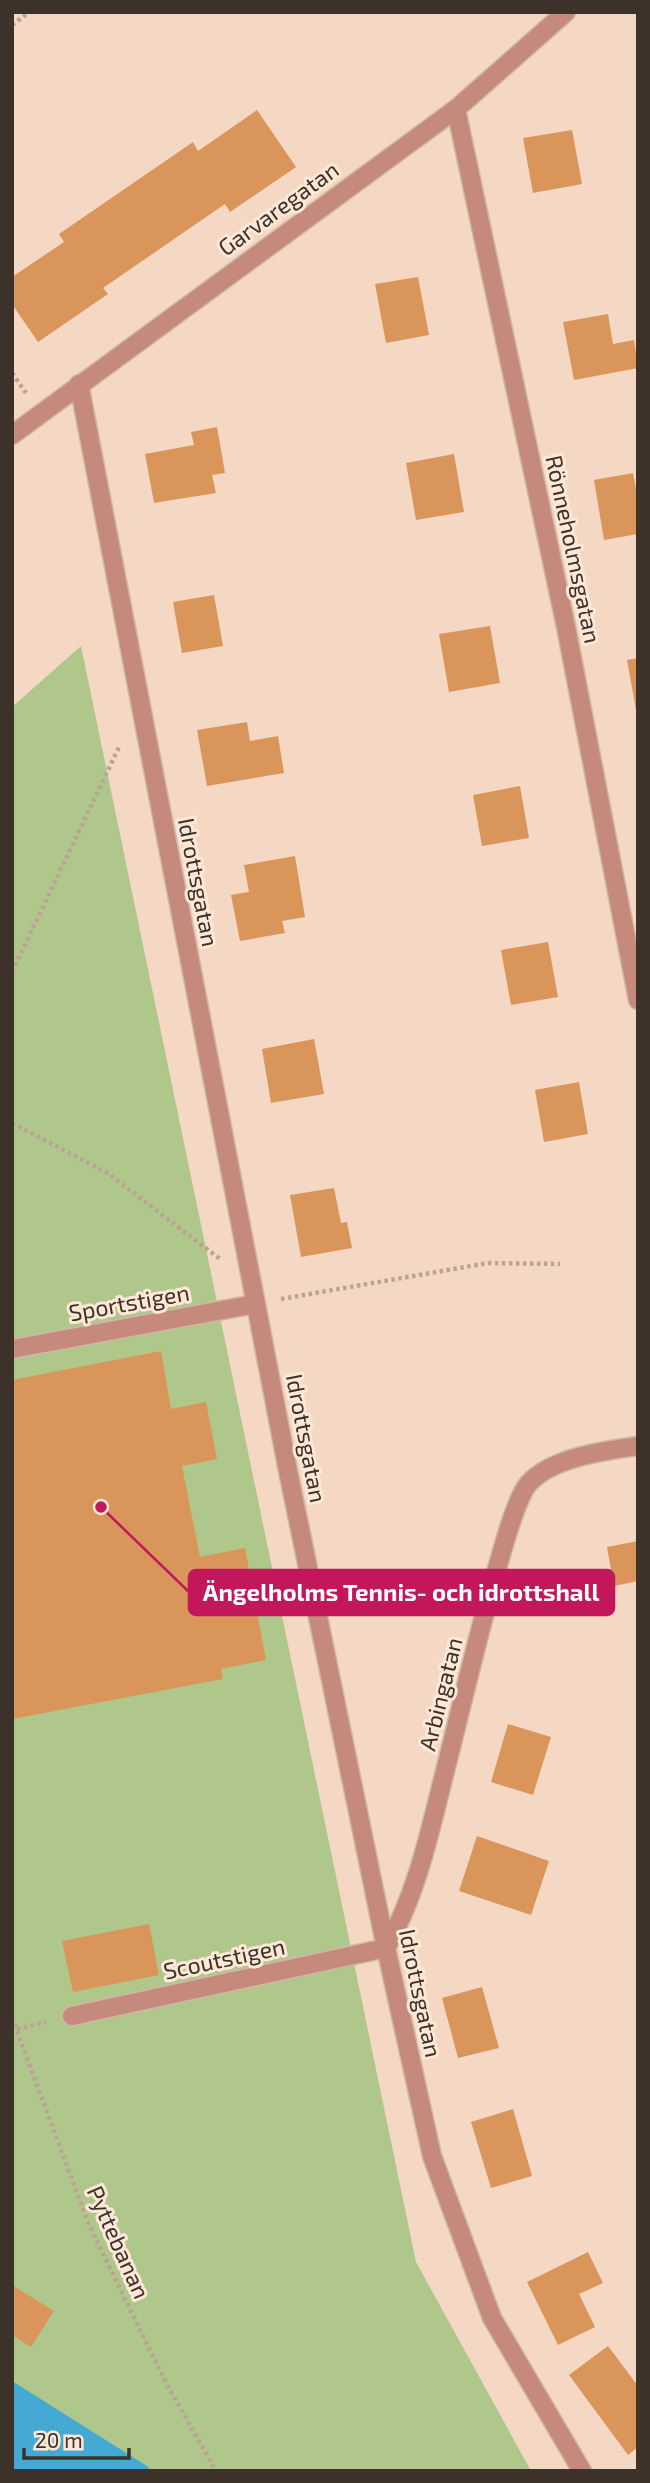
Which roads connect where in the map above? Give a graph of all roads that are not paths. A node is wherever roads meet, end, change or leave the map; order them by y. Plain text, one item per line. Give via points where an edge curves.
1 (566, 12) edge
2 (456, 109) junction
3 (79, 384) junction
4 (12, 435) edge
5 (638, 999) edge
6 (255, 1304) junction
7 (12, 1349) edge
8 (638, 1446) edge
9 (386, 1948) junction
10 (72, 2016) dead end
11 (582, 2471) edge

1 - 2 street, Garvaregatan
2 - 3 street, Garvaregatan
2 - 5 street, Rönneholmsgatan via 566,627
3 - 4 street, Garvaregatan
3 - 6 street, Idrottsgatan
6 - 7 street, Sportstigen
6 - 9 street, Idrottsgatan
8 - 9 street, Arbingatan via 560,1462 528,1483 495,1577 423,1861
9 - 10 street, Scoutstigen
9 - 11 street, Idrottsgatan via 432,2156 487,2305

